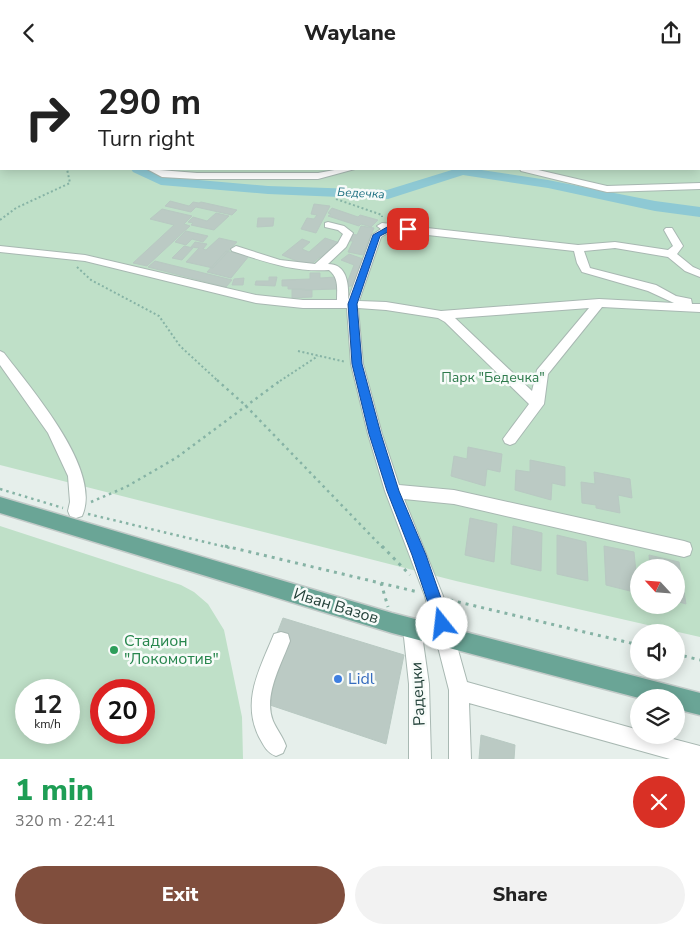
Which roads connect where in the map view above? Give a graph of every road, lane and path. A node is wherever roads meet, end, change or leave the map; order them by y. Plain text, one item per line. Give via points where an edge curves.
1 (67, 170) edge
2 (153, 170) edge
3 (271, 170) edge
4 (346, 170) edge
5 (528, 170) edge
6 (284, 175) junction
7 (700, 186) edge
8 (336, 199) dead end
9 (0, 220) edge
10 (328, 225) dead end
11 (385, 227) junction
12 (669, 230) dead end
13 (578, 248) junction
14 (0, 249) edge
15 (236, 249) dead end
16 (671, 253) junction
17 (67, 257) junction
18 (318, 267) junction
19 (700, 274) edge
20 (599, 303) junction
21 (347, 304) junction
22 (700, 307) edge
23 (441, 315) junction
24 (298, 351) dead end
25 (0, 356) edge
26 (318, 356) junction
27 (357, 364) junction
28 (537, 404) junction
29 (245, 405) junction
30 (510, 439) dead end
31 (0, 489) edge
32 (393, 491) junction
33 (0, 505) edge
34 (77, 507) junction
35 (684, 549) dead end
36 (413, 580) dead end
37 (381, 583) junction
38 (416, 586) dead end
39 (427, 594) junction
40 (392, 623) junction
41 (412, 628) junction
42 (446, 638) junction
43 (281, 641) dead end
44 (630, 643) edge
45 (685, 656) edge
46 (700, 660) edge
47 (641, 689) edge
48 (458, 690) junction
49 (685, 700) edge
50 (700, 704) edge
51 (276, 746) dead end
52 (700, 757) edge
53 (420, 759) edge
54 (460, 759) edge

1 - 9 path via 70,183 16,207
2 - 6 street via 180,175
3 - 6 street
4 - 6 street via 318,176
5 - 7 street via 607,189
8 - 11 path via 382,215
10 - 18 lane via 348,233 342,245
11 - 13 street
11 - 21 street via 377,235
12 - 16 street via 678,246
13 - 16 street via 615,245
13 - 22 lane via 586,270 652,288
14 - 17 street
15 - 18 street via 278,263
16 - 19 street
17 - 21 street via 85,258 256,299
17 - 29 path via 91,280 159,316 180,346
18 - 21 street via 331,267 340,273
20 - 22 street
20 - 23 street
20 - 28 street via 542,373
21 - 23 street via 386,306
21 - 27 street
23 - 28 street via 450,319
24 - 26 path
25 - 34 street via 54,430 76,476
26 - 27 path
26 - 29 path
27 - 32 street
28 - 30 street
29 - 34 path via 181,457 146,477
29 - 36 path
31 - 34 path
32 - 35 street via 454,497
32 - 39 street
33 - 40 main road, Иван Вазов
34 - 37 path
37 - 39 path
37 - 40 path
38 - 39 path
39 - 42 street
39 - 44 path
40 - 41 main road, Иван Вазов
41 - 42 main road, Иван Вазов
41 - 53 street, Радецки via 420,684
42 - 47 main road, Иван Вазов
42 - 48 street
43 - 51 street via 260,705 262,718
45 - 46 path
48 - 52 street
48 - 54 street
49 - 50 main road, Иван Вазов

